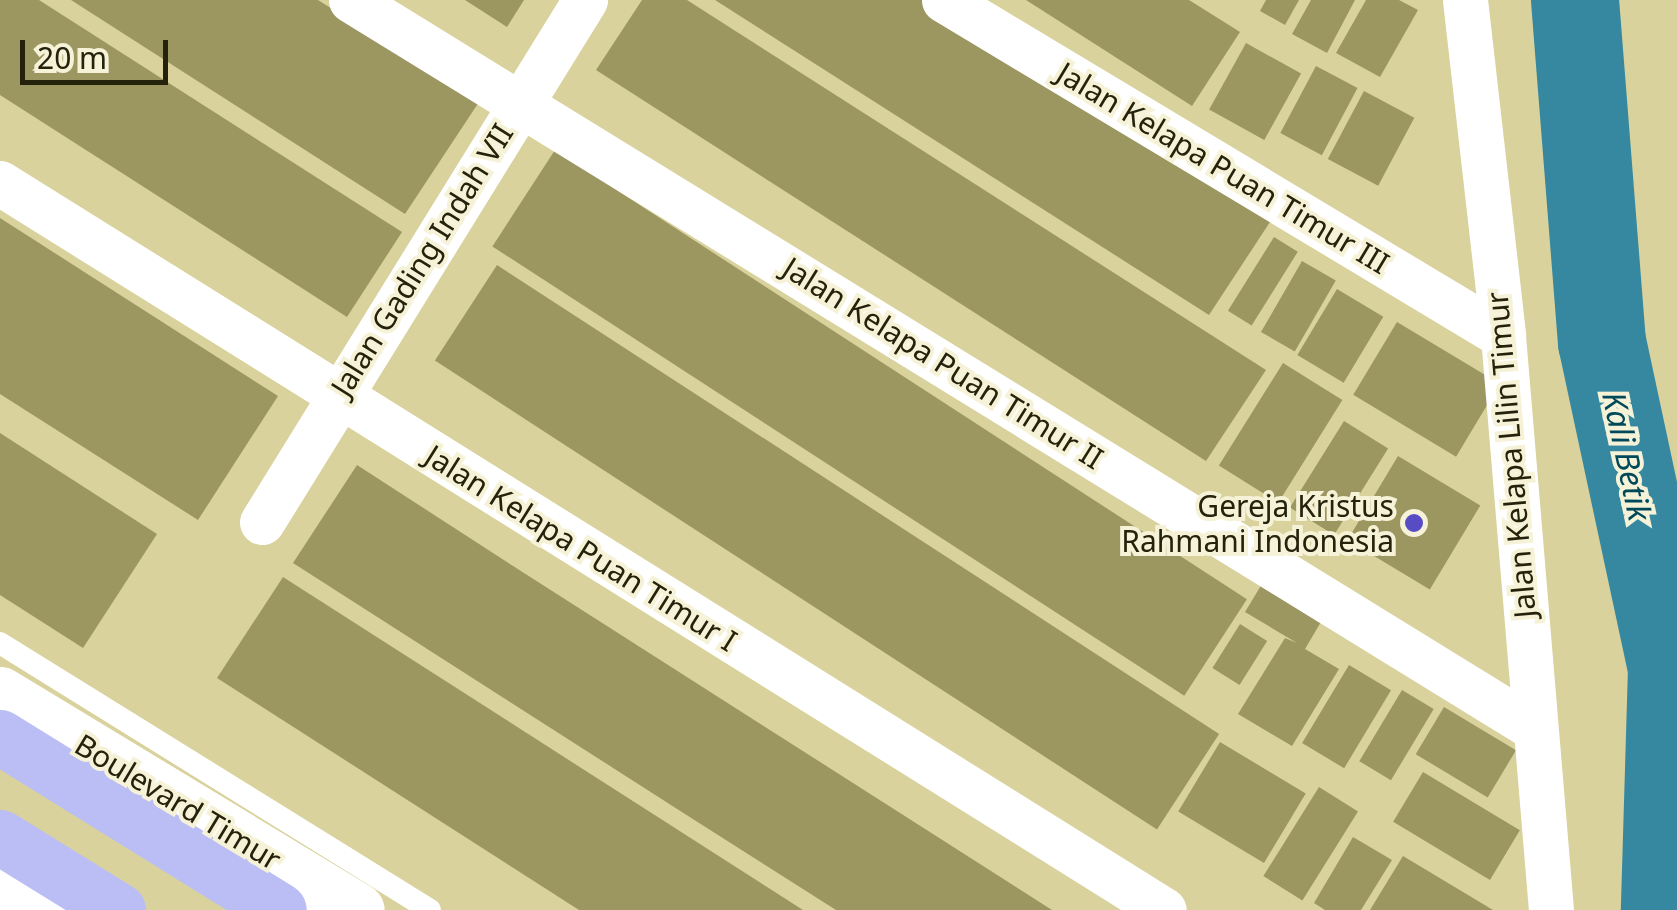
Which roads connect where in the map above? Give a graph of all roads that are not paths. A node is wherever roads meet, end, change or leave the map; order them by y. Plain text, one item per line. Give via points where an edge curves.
1 (351, 0) edge
2 (585, 0) edge
3 (944, 0) edge
4 (1466, 0) edge
5 (520, 103) junction
6 (0, 182) edge
7 (1503, 336) junction
8 (336, 396) junction
9 (262, 522) dead end
10 (0, 643) edge
11 (0, 694) edge
12 (1534, 728) junction
13 (0, 737) edge
14 (0, 836) edge
15 (0, 885) edge
16 (40, 910) edge
17 (118, 910) edge
18 (278, 910) edge
19 (356, 910) edge
20 (430, 910) edge
21 (1164, 910) edge
22 (1551, 910) edge

1 - 5 street, Jalan Kelapa Puan Timur II
2 - 5 street, Jalan Gading Indah VII
3 - 7 street, Jalan Kelapa Puan Timur III
4 - 7 street, Jalan Kelapa Lilin Timur
5 - 8 street, Jalan Gading Indah VII
5 - 12 street, Jalan Kelapa Puan Timur II
6 - 8 street, Jalan Kelapa Puan Timur I
7 - 12 street, Jalan Kelapa Lilin Timur
8 - 9 street, Jalan Gading Indah VII
8 - 21 street, Jalan Kelapa Puan Timur I
10 - 20 lane
11 - 19 main road, Boulevard Timur
12 - 22 street, Jalan Kelapa Lilin Timur
13 - 18 highway
14 - 17 highway
15 - 16 main road

